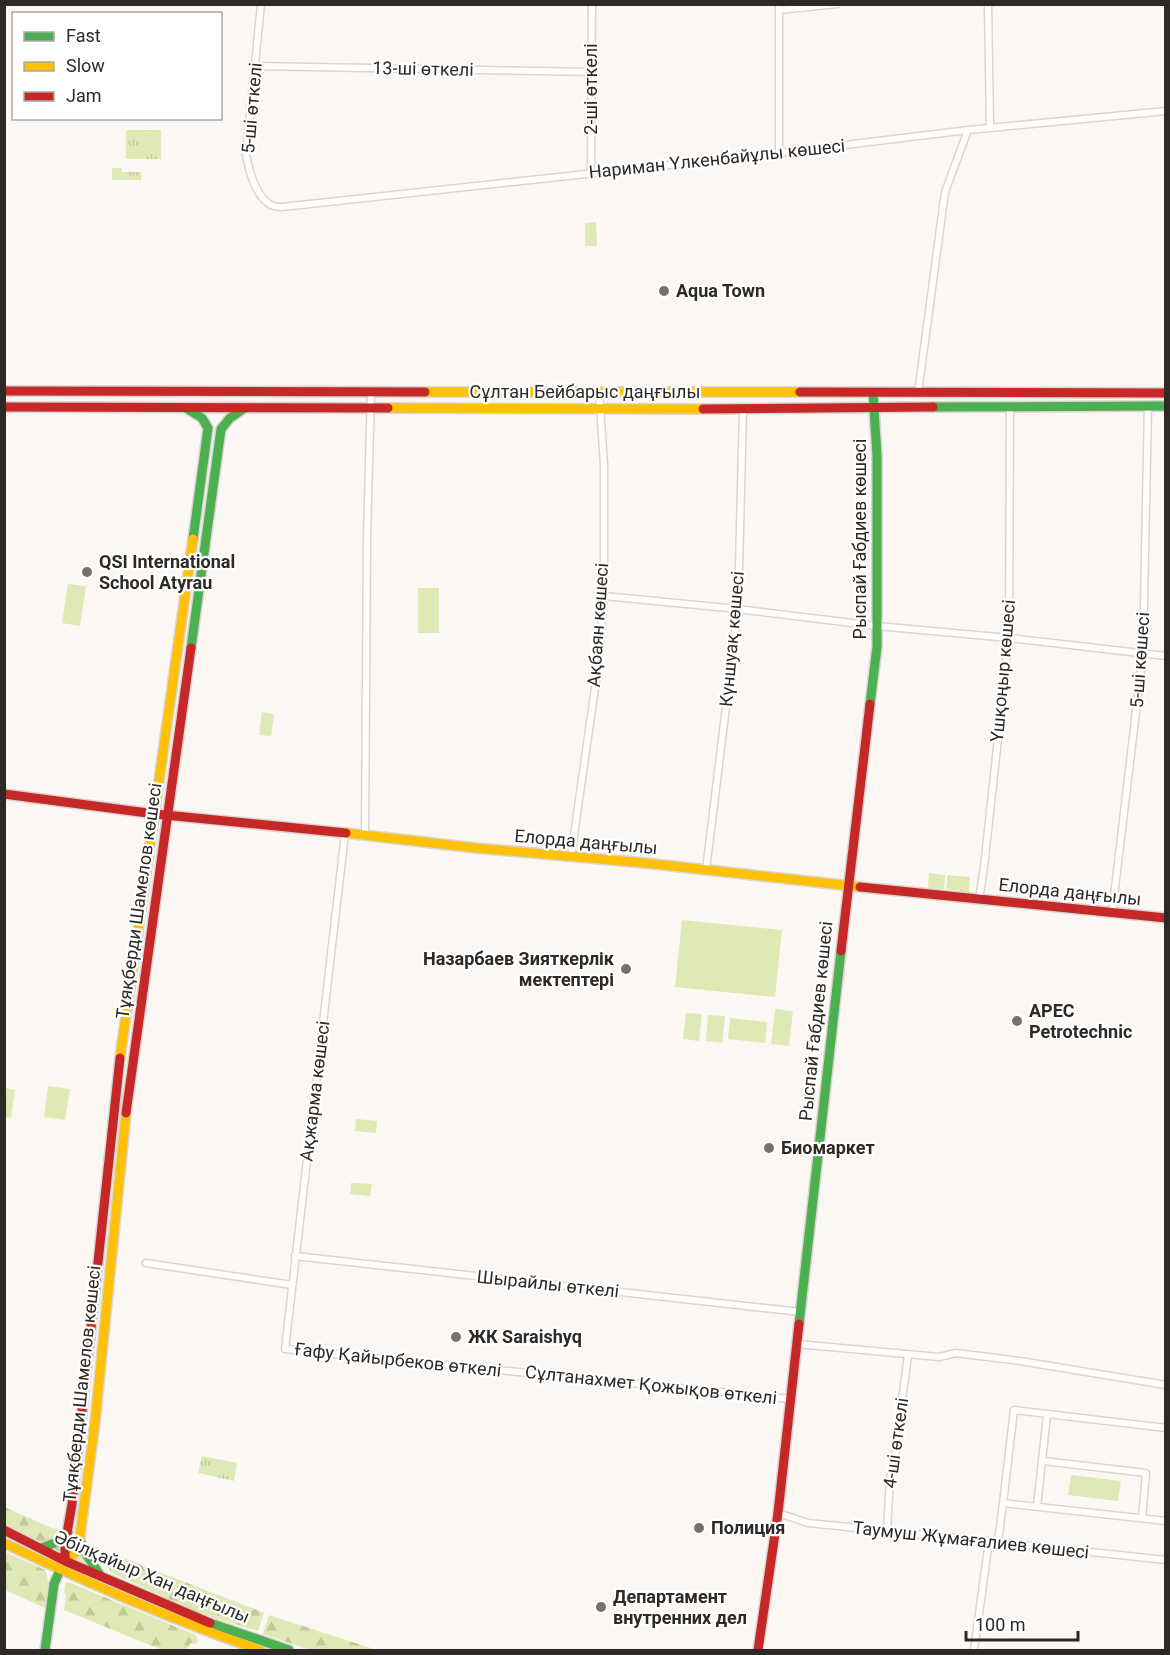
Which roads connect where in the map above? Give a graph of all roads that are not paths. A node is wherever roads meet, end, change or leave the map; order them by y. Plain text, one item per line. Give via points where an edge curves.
1 (261, 4) edge
2 (592, 4) edge
3 (837, 4) edge
4 (988, 4) edge
5 (779, 7) edge
6 (255, 66) junction
7 (591, 72) junction
8 (1166, 111) edge
9 (990, 127) junction
10 (968, 129) junction
11 (779, 153) junction
12 (591, 173) junction
13 (269, 205) joint
14 (4, 391) edge
15 (371, 392) junction
16 (599, 392) junction
17 (873, 393) junction
18 (918, 393) junction
19 (1166, 393) edge
20 (1010, 405) junction
21 (1148, 406) junction
22 (1166, 406) edge
23 (4, 407) edge
24 (743, 407) junction
25 (186, 408) junction
26 (371, 408) junction
27 (874, 408) junction
28 (243, 409) junction
29 (601, 409) junction
30 (604, 596) junction
31 (738, 609) junction
32 (877, 626) junction
33 (1009, 638) junction
34 (1143, 653) junction
35 (1166, 656) edge
36 (4, 794) edge
37 (155, 814) junction
38 (168, 815) junction
39 (345, 834) junction
40 (365, 835) junction
41 (571, 856) junction
42 (706, 870) junction
43 (848, 886) junction
44 (979, 900) junction
45 (1112, 913) junction
46 (1166, 918) edge
47 (102, 1228) junction
48 (115, 1230) junction
49 (295, 1256) junction
50 (146, 1263) dead end
51 (291, 1285) junction
52 (801, 1312) junction
53 (797, 1344) junction
54 (285, 1349) joint
55 (908, 1355) junction
56 (511, 1372) joint
57 (1166, 1384) edge
58 (791, 1399) junction
59 (1047, 1414) junction
60 (1166, 1428) edge
61 (1043, 1461) junction
62 (1004, 1503) junction
63 (1036, 1507) junction
64 (778, 1513) junction
65 (1142, 1518) junction
66 (1166, 1521) edge
67 (4, 1530) edge
68 (887, 1531) junction
69 (68, 1532) junction
70 (80, 1541) junction
71 (989, 1541) junction
72 (998, 1542) junction
73 (4, 1543) edge
74 (42, 1548) junction
75 (1166, 1560) edge
76 (65, 1561) junction
77 (60, 1570) junction
78 (100, 1575) junction
79 (45, 1650) edge
80 (260, 1650) edge
81 (289, 1650) edge
82 (758, 1650) edge
83 (974, 1650) edge

1 - 6 street, 5-ші өткелі
2 - 7 street, 2-ші өткелі
3 - 5 street
4 - 9 street
5 - 11 street
6 - 7 street, 13-ші өткелі
6 - 13 street, 5-ші өткелі via 246,154 249,173
7 - 12 street, 2-ші өткелі
8 - 9 street, Нариман Үлкенбайұлы көшесі
9 - 10 street, Нариман Үлкенбайұлы көшесі
10 - 11 street, Нариман Үлкенбайұлы көшесі
10 - 18 street via 945,192
11 - 12 street, Нариман Үлкенбайұлы көшесі
12 - 13 street, Нариман Үлкенбайұлы көшесі via 282,207
14 - 15 street, Сұлтан Бейбарыс даңғылы
15 - 16 street, Сұлтан Бейбарыс даңғылы
15 - 26 street
16 - 17 street, Сұлтан Бейбарыс даңғылы
16 - 29 street, Ақбаян көшесі
17 - 18 street, Сұлтан Бейбарыс даңғылы
17 - 27 street, Рыспай Ғабдиев көшесі
18 - 19 street, Сұлтан Бейбарыс даңғылы
20 - 21 street, Сұлтан Бейбарыс даңғылы
20 - 27 street, Сұлтан Бейбарыс даңғылы
20 - 33 street, Үшқоңыр көшесі
21 - 22 street, Сұлтан Бейбарыс даңғылы
21 - 34 street, 5-ші көшесі
23 - 25 street, Сұлтан Бейбарыс даңғылы
24 - 27 street, Сұлтан Бейбарыс даңғылы
24 - 29 street, Сұлтан Бейбарыс даңғылы
24 - 31 street, Күншуақ көшесі
25 - 28 street, Сұлтан Бейбарыс даңғылы
25 - 37 street, Тұяқберди Шамелов көшесі via 202,418 208,428
26 - 28 street, Сұлтан Бейбарыс даңғылы
26 - 29 street, Сұлтан Бейбарыс даңғылы
26 - 40 street
27 - 32 street, Рыспай Ғабдиев көшесі
28 - 38 street, Тұяқберди Шамелов көшесі via 221,429
29 - 30 street, Ақбаян көшесі
30 - 31 street
30 - 41 street, Ақбаян көшесі
31 - 32 street
31 - 42 street, Күншуақ көшесі
32 - 33 street
32 - 43 street, Рыспай Ғабдиев көшесі
33 - 34 street
33 - 44 street, Үшқоңыр көшесі
34 - 35 street
34 - 45 street, 5-ші көшесі
36 - 37 street, Елорда даңғылы
37 - 38 street, Елорда даңғылы
37 - 47 street, Тұяқберди Шамелов көшесі via 117,1082
38 - 39 street, Елорда даңғылы
38 - 48 street, Тұяқберди Шамелов көшесі via 129,1084
39 - 40 street, Елорда даңғылы
39 - 49 street, Ақжарма көшесі
40 - 41 street, Елорда даңғылы
41 - 42 street, Елорда даңғылы
42 - 43 street, Елорда даңғылы
43 - 44 street, Елорда даңғылы
43 - 52 street, Рыспай Ғабдиев көшесі
44 - 45 street, Елорда даңғылы
45 - 46 street, Елорда даңғылы
47 - 48 street
47 - 69 street, Тұяқберди Шамелов көшесі
48 - 70 street, Тұяқберди Шамелов көшесі
49 - 51 street, Ақжарма көшесі
49 - 52 street, Шырайлы өткелі
50 - 51 street
51 - 54 street, Ақжарма көшесі
52 - 53 street, Рыспай Ғабдиев көшесі
53 - 55 street
53 - 58 street, Рыспай Ғабдиев көшесі
54 - 56 street, Ғафу Қайырбеков өткелі
55 - 57 street via 939,1357 956,1353
55 - 68 street, 4-ші өткелі via 890,1478
56 - 58 street, Сұлтанахмет Қожықов өткелі
58 - 64 street, Рыспай Ғабдиев көшесі
59 - 60 street
59 - 61 street
59 - 62 street via 1014,1410
61 - 63 street
61 - 65 street via 1146,1473
62 - 63 street
62 - 72 street
63 - 65 street
64 - 68 street, Таумуш Жұмағалиев көшесі via 808,1523
64 - 82 street, Рыспай Ғабдиев көшесі
65 - 66 street
67 - 74 street, Әбілқайыр Хан даңғылы
68 - 71 street, Таумуш Жұмағалиев көшесі
69 - 74 street
69 - 76 street, Тұяқберди Шамелов көшесі
70 - 76 street, Тұяқберди Шамелов көшесі via 78,1551
70 - 78 street
71 - 72 street, Таумуш Жұмағалиев көшесі
71 - 83 street
72 - 75 street, Таумуш Жұмағалиев көшесі
73 - 77 street, Әбілқайыр Хан даңғылы
74 - 76 street, Әбілқайыр Хан даңғылы
76 - 77 street
76 - 78 street, Әбілқайыр Хан даңғылы
77 - 79 street via 54,1584
77 - 80 street, Әбілқайыр Хан даңғылы via 206,1632
78 - 81 street, Әбілқайыр Хан даңғылы via 209,1623

